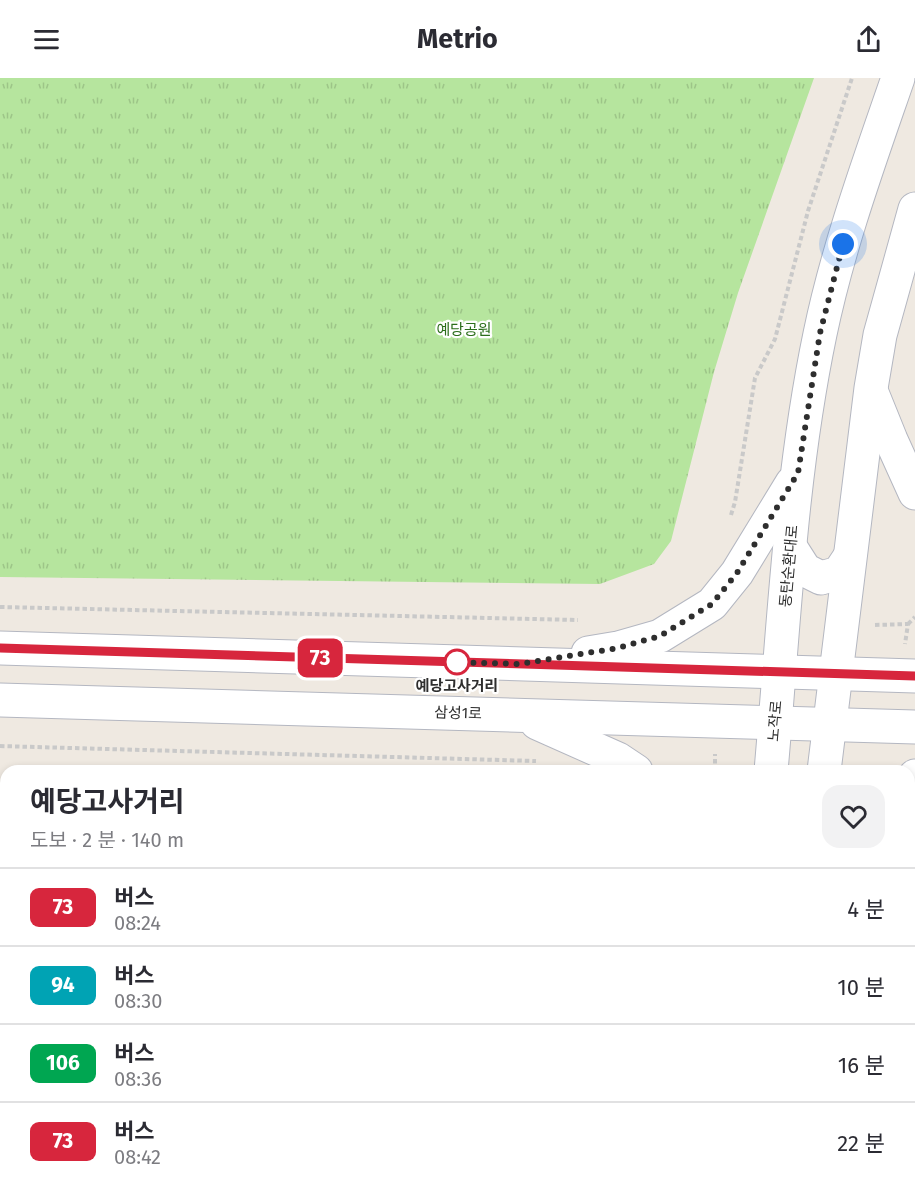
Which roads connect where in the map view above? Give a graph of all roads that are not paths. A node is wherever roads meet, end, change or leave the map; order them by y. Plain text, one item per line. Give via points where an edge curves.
1 (898, 78) edge
2 (915, 208) edge
3 (870, 388) junction
4 (798, 473) junction
5 (915, 493) edge
6 (791, 548) junction
7 (849, 558) junction
8 (0, 648) edge
9 (520, 664) junction
10 (780, 671) junction
11 (835, 673) junction
12 (915, 676) edge
13 (0, 700) edge
14 (519, 715) junction
15 (775, 723) junction
16 (828, 724) junction
17 (915, 727) edge
18 (627, 765) edge
19 (772, 765) edge
20 (825, 765) edge

1 - 4 street, 동탄순환대로 via 849,224 820,333
2 - 3 street
3 - 5 street
3 - 7 street
4 - 6 street, 동탄순환대로
4 - 9 street via 737,573 712,604 660,636 618,648
6 - 7 street via 805,570 821,578 839,573
6 - 10 street, 동탄순환대로
7 - 11 street
8 - 9 street
9 - 10 street
10 - 11 street
10 - 15 street, 노작로
11 - 12 street
11 - 16 street
13 - 14 street, 삼성1로
14 - 15 street, 삼성1로
14 - 18 street
15 - 16 street, 삼성1로
15 - 19 street, 노작로
16 - 17 street, 삼성1로
16 - 20 street

